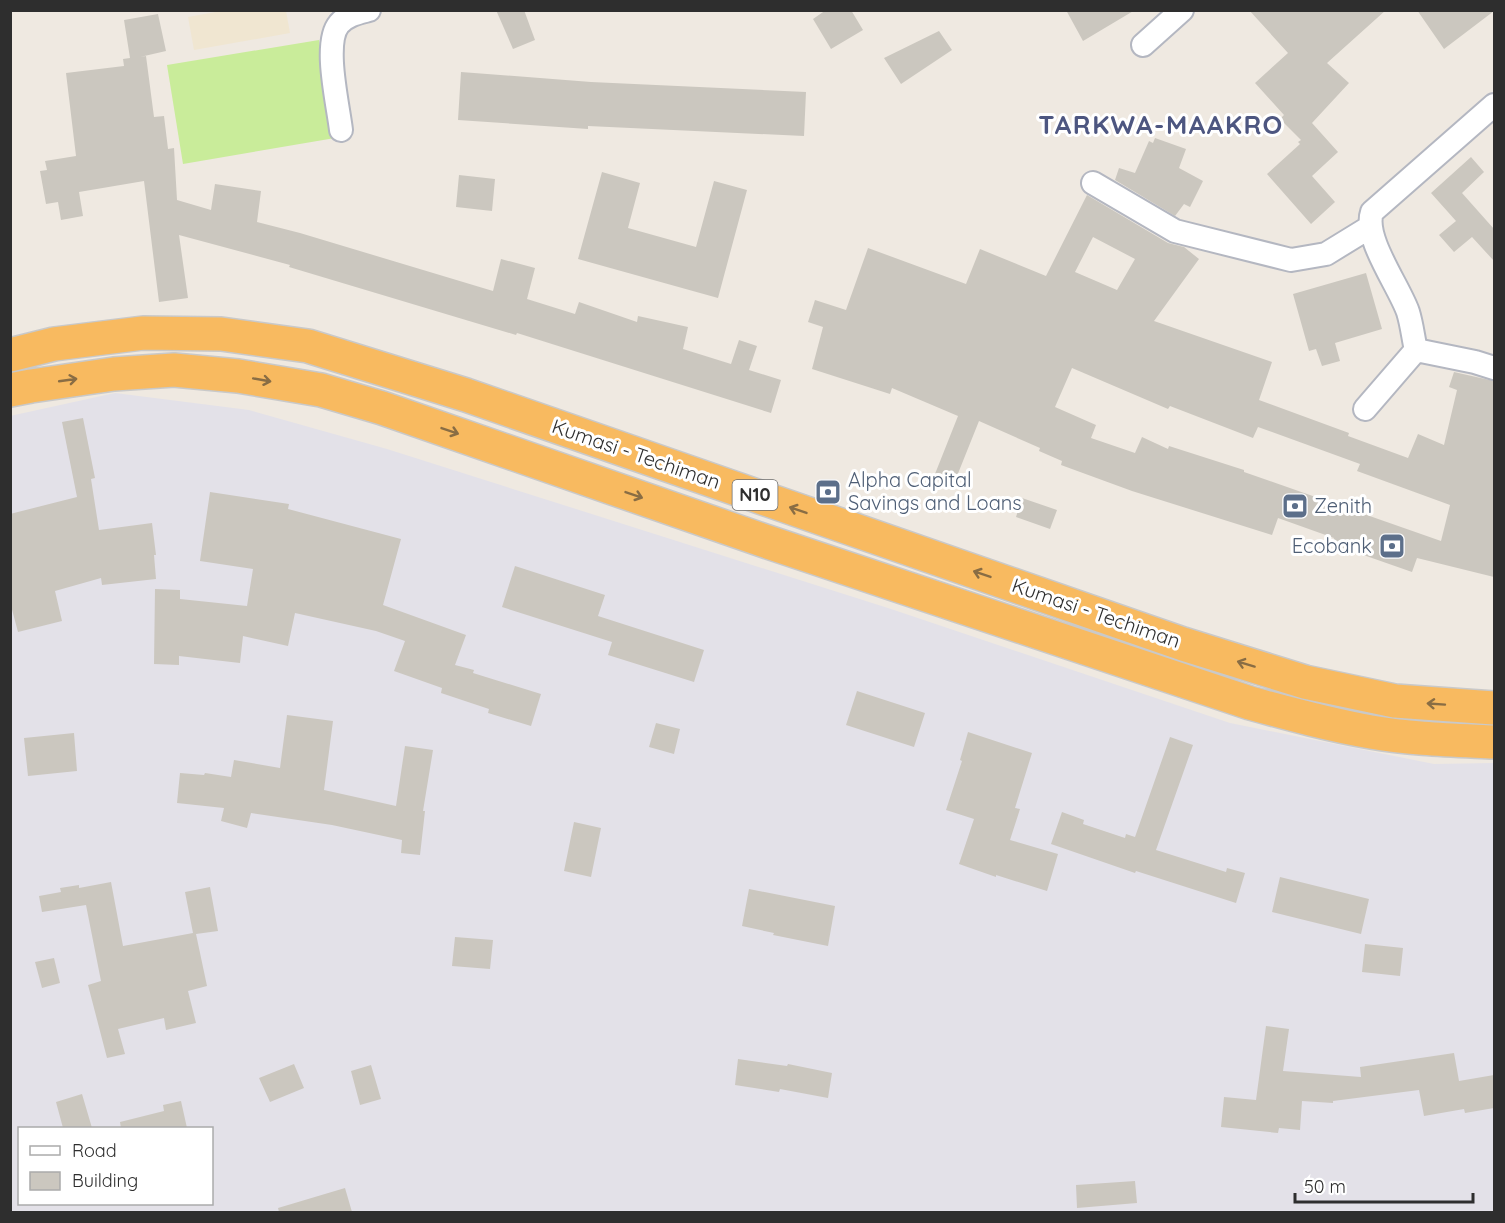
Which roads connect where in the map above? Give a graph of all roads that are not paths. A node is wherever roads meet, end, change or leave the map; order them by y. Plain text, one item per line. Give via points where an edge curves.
1 (369, 10) edge
2 (1182, 10) edge
3 (1143, 45) dead end
4 (1494, 105) edge
5 (341, 130) dead end
6 (1093, 183) dead end
7 (1370, 227) junction
8 (1416, 350) junction
9 (10, 355) edge
10 (1494, 368) edge
11 (10, 390) edge
12 (1365, 409) dead end
13 (1494, 708) edge
14 (1494, 742) edge

1 - 5 street via 340,22 334,33 331,47
2 - 3 street
4 - 7 street via 1372,212
6 - 7 street via 1174,231 1291,260 1326,254
7 - 8 street via 1407,310
8 - 10 street
8 - 12 street
13 -> 9 highway, Kumasi - Techiman / N10 via 1395,701 1305,682 1183,644 466,395 308,346 221,334 143,333 54,344
11 -> 14 highway, N10 via 114,374 174,370 321,390 1250,703 1317,722 1373,732

